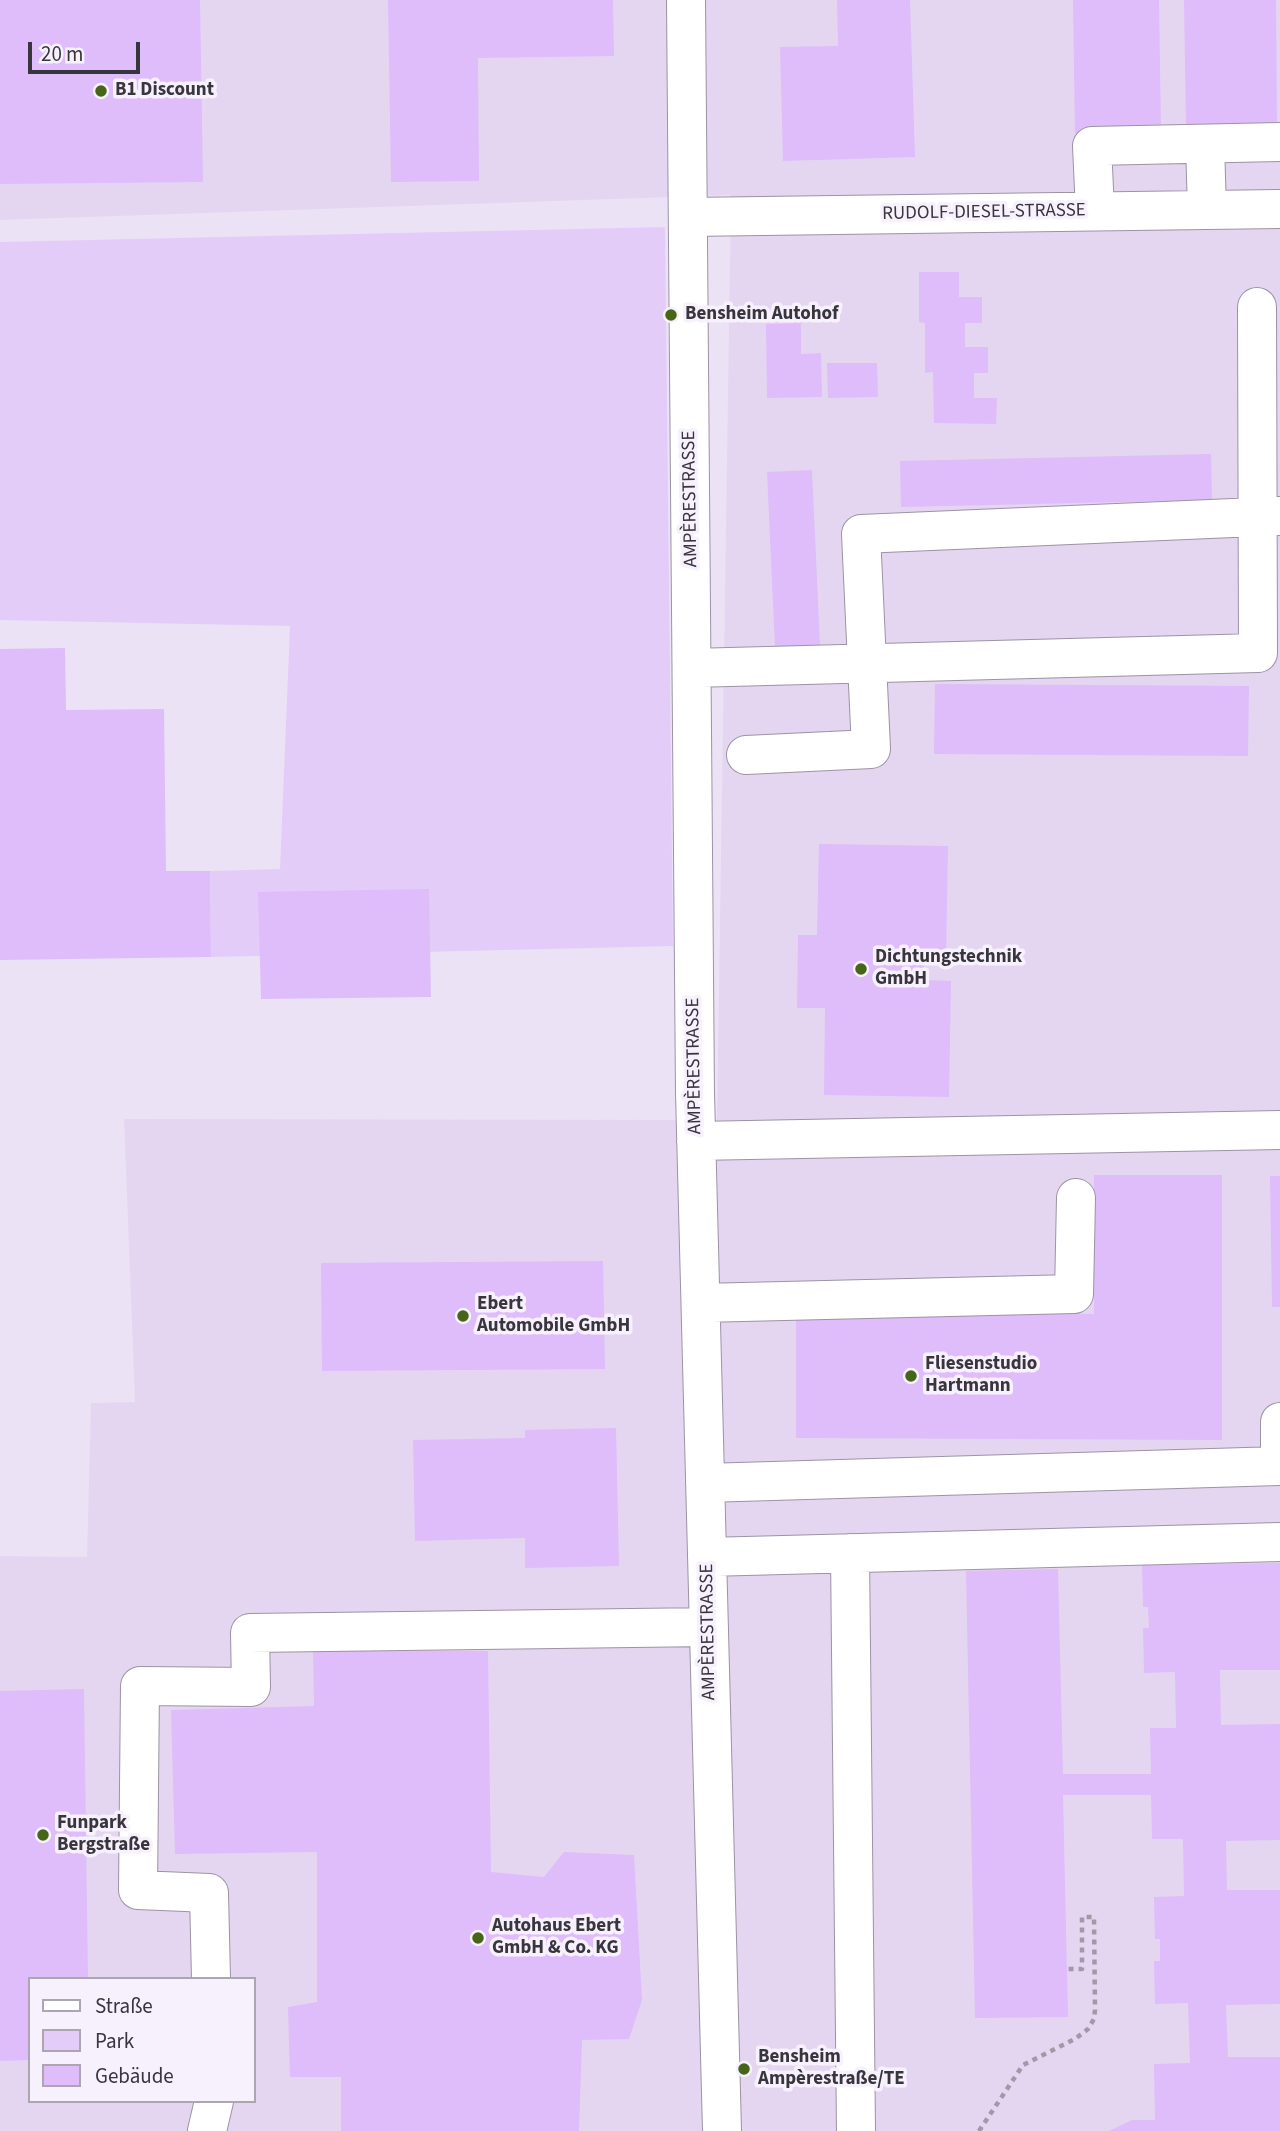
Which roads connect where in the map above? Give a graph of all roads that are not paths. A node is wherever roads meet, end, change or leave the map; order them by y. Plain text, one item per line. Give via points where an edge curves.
1 (686, 0) edge
2 (1280, 142) edge
3 (1205, 144) junction
4 (1280, 209) edge
5 (1207, 210) junction
6 (1095, 211) junction
7 (688, 217) junction
8 (1257, 307) dead end
9 (1268, 516) edge
10 (867, 665) junction
11 (692, 668) junction
12 (746, 755) dead end
13 (1280, 1130) edge
14 (696, 1141) junction
15 (1076, 1198) dead end
16 (701, 1303) junction
17 (1280, 1422) edge
18 (705, 1483) junction
19 (1280, 1542) edge
20 (850, 1553) junction
21 (707, 1557) junction
22 (709, 1627) junction
23 (211, 1977) edge
24 (213, 2103) edge
25 (206, 2131) edge
26 (722, 2131) edge
27 (856, 2131) edge

1 - 7 street, AMPÈRESTRASSE
2 - 3 street
3 - 5 street
3 - 6 street via 1092,146
4 - 5 street, RUDOLF-DIESEL-STRASSE
5 - 6 street, RUDOLF-DIESEL-STRASSE
6 - 7 street, RUDOLF-DIESEL-STRASSE
7 - 11 street, AMPÈRESTRASSE
8 - 9 street
9 - 10 street via 1258,653
9 - 10 street via 862,534
10 - 11 street
10 - 12 street via 871,749
11 - 14 street, AMPÈRESTRASSE
13 - 14 street
14 - 16 street, AMPÈRESTRASSE
15 - 16 street via 1074,1294
16 - 18 street, AMPÈRESTRASSE
17 - 18 street via 1280,1466
18 - 21 street, AMPÈRESTRASSE
19 - 20 street
20 - 21 street
20 - 27 street
21 - 22 street, AMPÈRESTRASSE
22 - 23 street via 250,1633 251,1687 139,1686 138,1890 209,1893
22 - 26 street, AMPÈRESTRASSE
24 - 25 street

